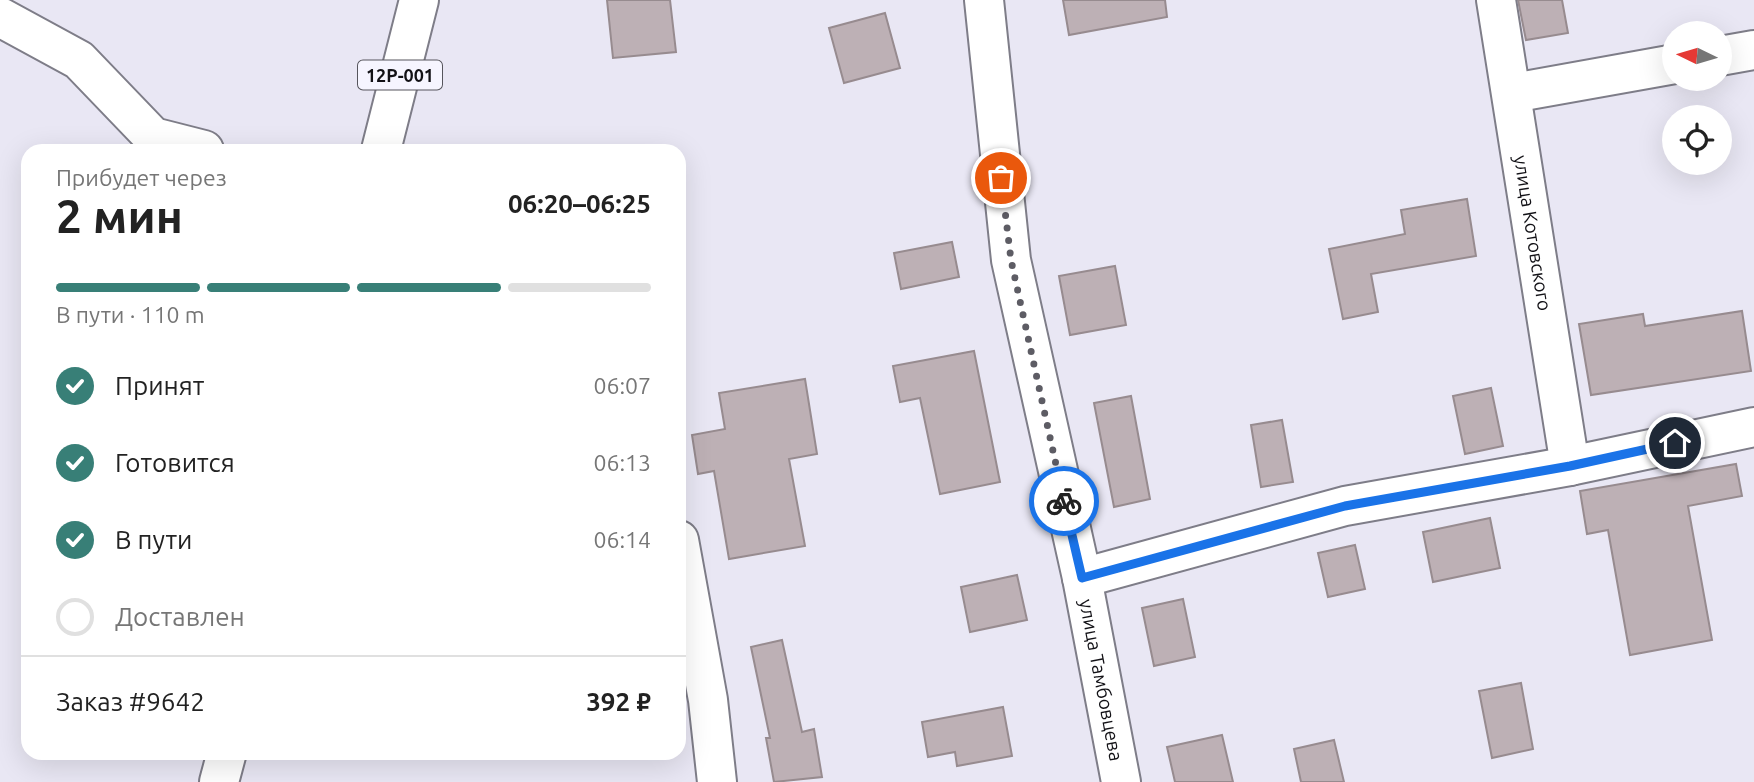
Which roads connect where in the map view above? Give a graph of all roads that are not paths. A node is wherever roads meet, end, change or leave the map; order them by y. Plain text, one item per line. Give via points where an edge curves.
1 (419, 0) edge
2 (984, 0) edge
3 (1496, 0) edge
4 (0, 17) edge
5 (1754, 50) edge
6 (1732, 54) edge
7 (1662, 66) edge
8 (1513, 93) junction
9 (182, 144) edge
10 (383, 144) edge
11 (1754, 427) edge
12 (1570, 466) junction
13 (1082, 578) junction
14 (686, 579) edge
15 (717, 782) edge
16 (1121, 782) edge

1 - 10 street, 12Р-001
2 - 13 street, улица Тамбовцева via 1011,260
3 - 8 street, улица Котовского
4 - 9 street via 79,60 153,136
5 - 6 street
7 - 8 street
8 - 12 street, улица Котовского
11 - 12 street
12 - 13 street via 1345,506
13 - 16 street, улица Тамбовцева
14 - 15 street

